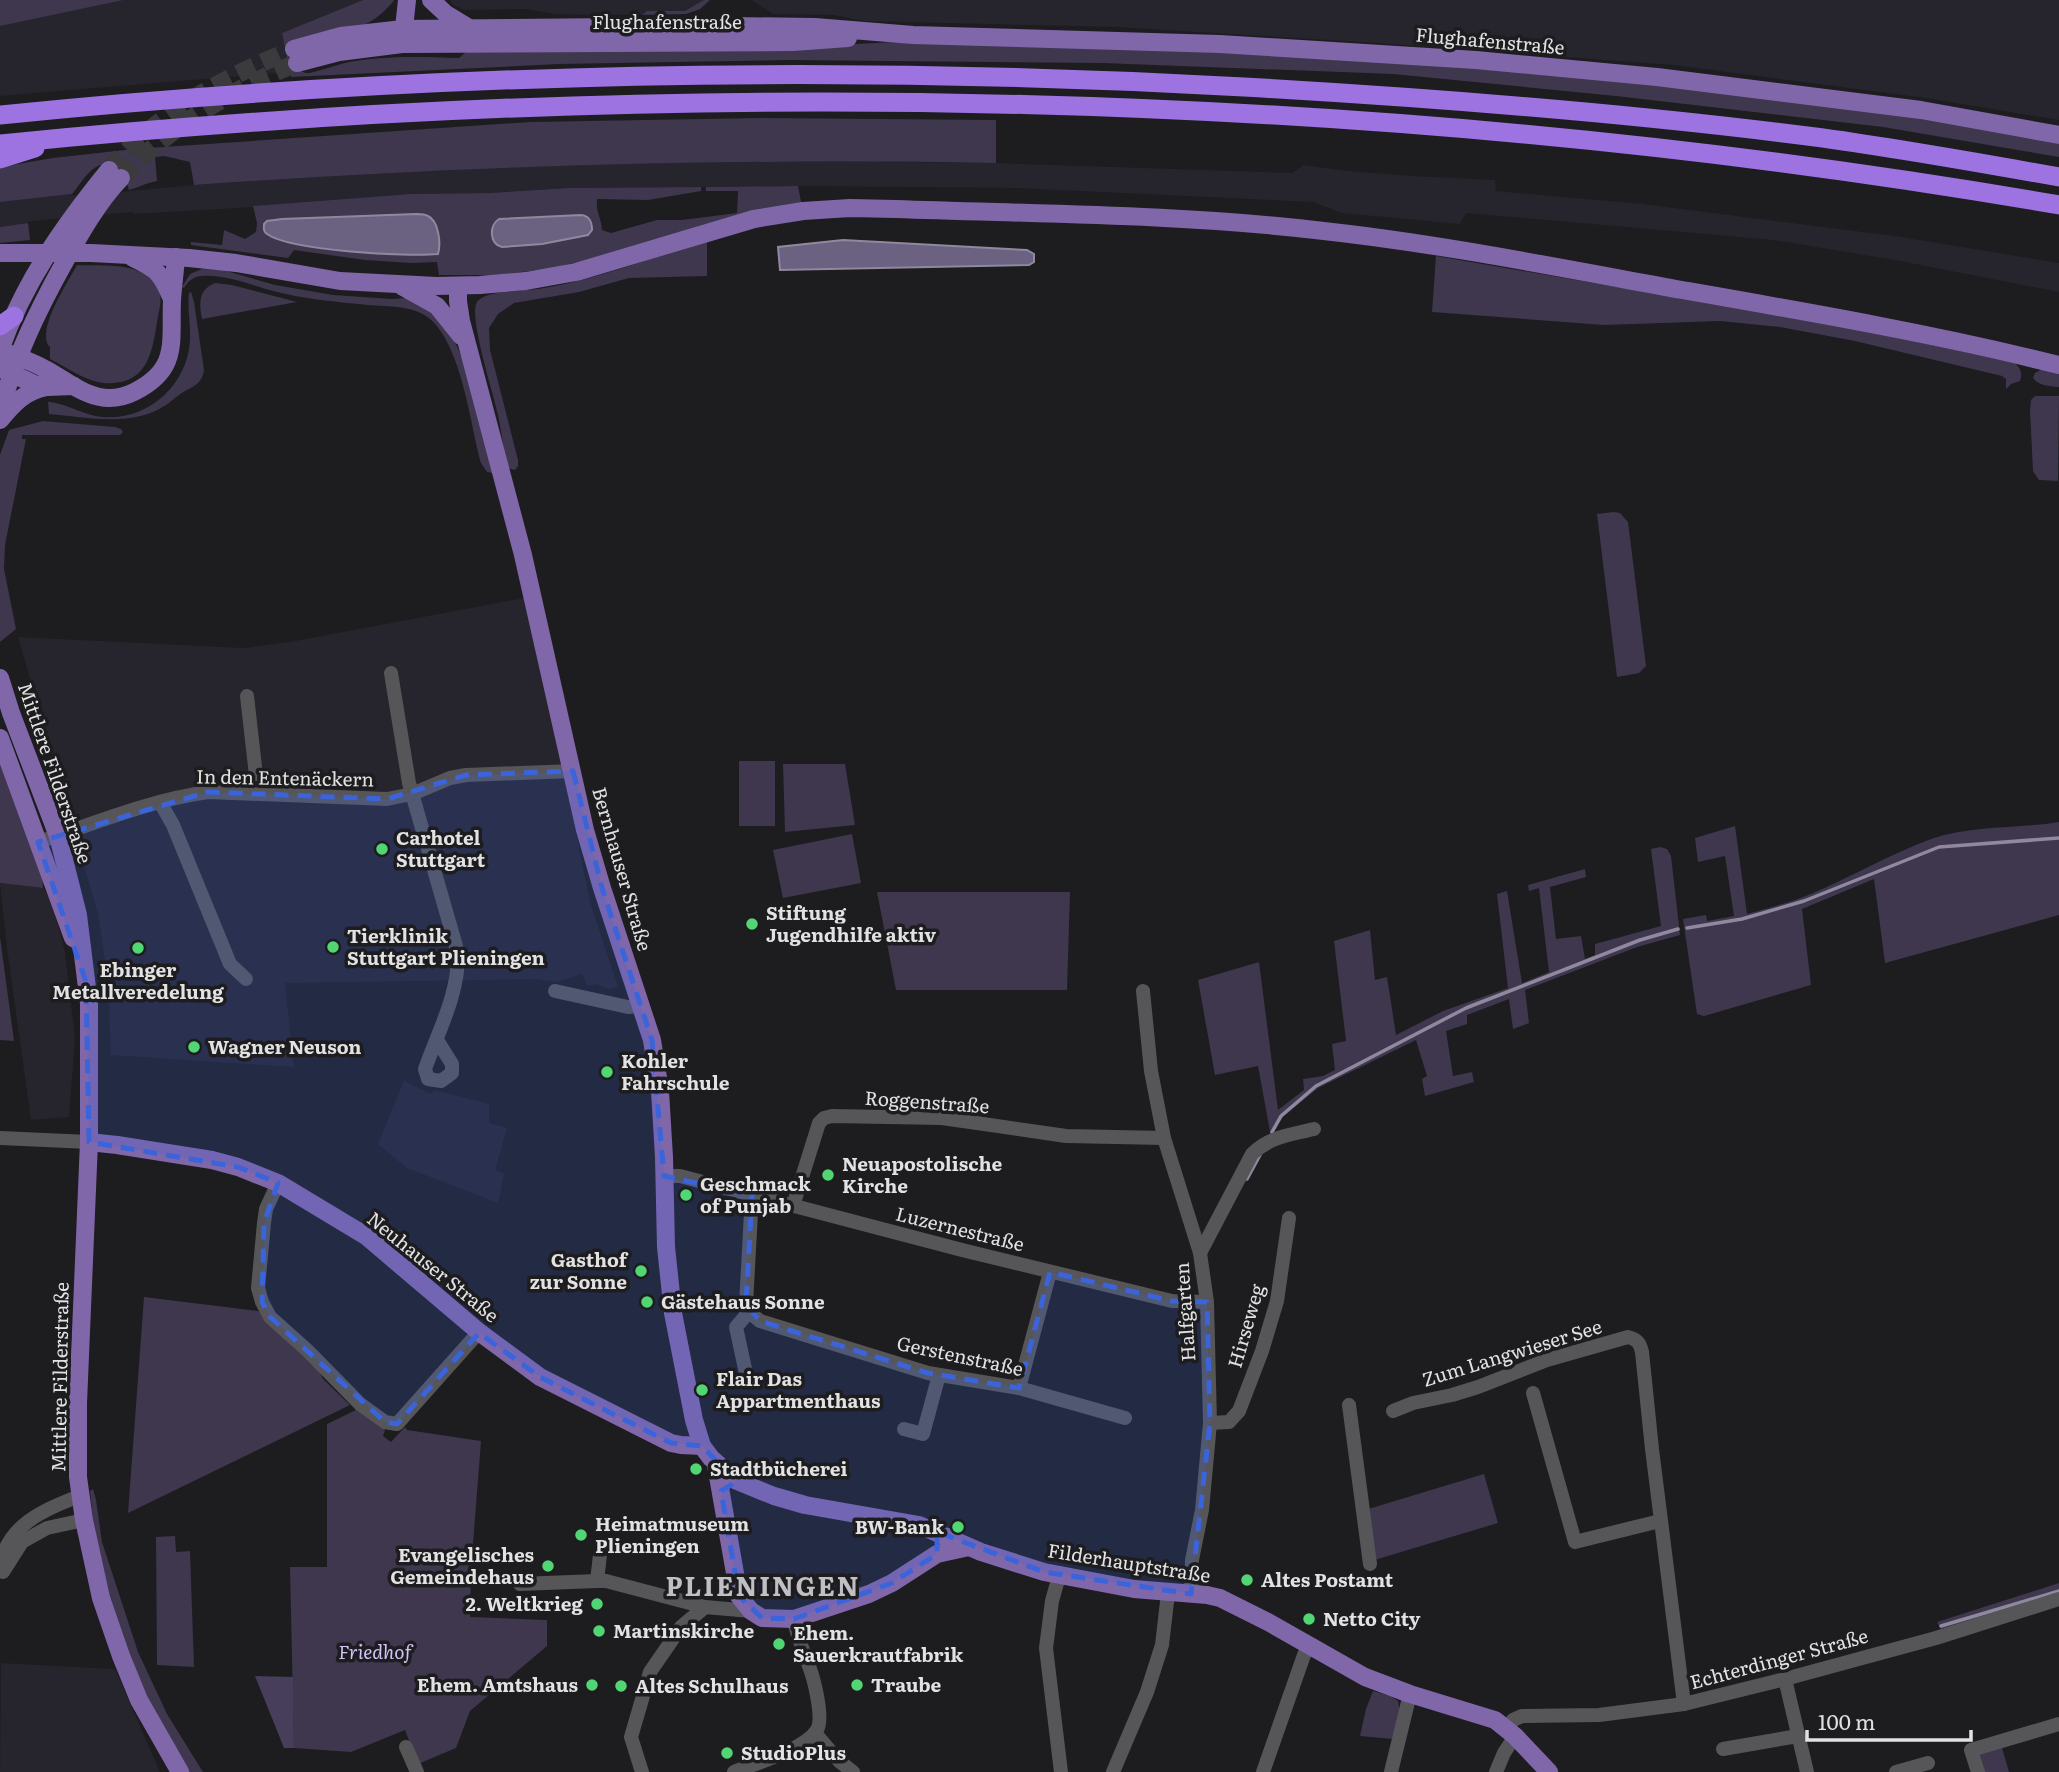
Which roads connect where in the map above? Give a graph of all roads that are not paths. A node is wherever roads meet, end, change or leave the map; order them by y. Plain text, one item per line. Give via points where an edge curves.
1 (407, 0) edge
2 (424, 0) edge
3 (431, 0) edge
4 (469, 28) junction
5 (913, 35) junction
6 (422, 36) junction
7 (403, 37) junction
8 (295, 56) tunnel mouth
9 (0, 116) edge
10 (2059, 135) edge
11 (65, 137) junction
12 (0, 144) edge
13 (0, 159) edge
14 (2059, 177) edge
15 (2059, 205) edge
16 (0, 253) edge
17 (126, 254) junction
18 (176, 257) junction
19 (397, 284) junction
20 (458, 286) junction
21 (172, 299) junction
22 (7, 321) edge
23 (467, 344) junction
24 (0, 350) edge
25 (2059, 365) edge
26 (10, 366) edge
27 (74, 386) junction
28 (47, 387) junction
29 (0, 412) edge
30 (0, 420) edge
31 (390, 673) dead end
32 (0, 678) edge
33 (247, 696) dead end
34 (0, 738) edge
35 (573, 771) junction
36 (258, 793) junction
37 (412, 794) junction
38 (160, 802) junction
39 (58, 836) junction
40 (38, 842) junction
41 (83, 964) junction
42 (246, 979) dead end
43 (555, 991) dead end
44 (1143, 991) dead end
45 (640, 1006) junction
46 (437, 1040) dead end
47 (1314, 1129) dead end
48 (0, 1138) edge
49 (1164, 1138) junction
50 (89, 1142) junction
51 (664, 1176) junction
52 (278, 1183) junction
53 (752, 1195) junction
54 (793, 1206) junction
55 (1289, 1218) dead end
56 (1200, 1253) junction
57 (1050, 1272) junction
58 (1207, 1302) junction
59 (749, 1312) junction
60 (479, 1332) junction
61 (939, 1375) junction
62 (747, 1378) dead end
63 (1019, 1388) junction
64 (1533, 1393) dead end
65 (1349, 1405) dead end
66 (1393, 1411) dead end
67 (1125, 1418) dead end
68 (1210, 1423) junction
69 (904, 1429) dead end
70 (702, 1446) junction
71 (729, 1486) junction
72 (80, 1496) junction
73 (84, 1520) junction
74 (1660, 1521) junction
75 (933, 1530) junction
76 (969, 1547) junction
77 (937, 1554) junction
78 (600, 1555) dead end
79 (1370, 1564) dead end
80 (0, 1569) edge
81 (0, 1576) edge
82 (1059, 1576) junction
83 (597, 1581) junction
84 (520, 1584) dead end
85 (1168, 1593) junction
86 (1191, 1594) junction
87 (739, 1596) junction
88 (2059, 1599) edge
89 (705, 1607) junction
90 (724, 1609) junction
91 (751, 1611) junction
92 (794, 1619) junction
93 (1310, 1646) junction
94 (1785, 1679) junction
95 (1410, 1694) junction
96 (1684, 1704) junction
97 (2059, 1724) edge
98 (1511, 1732) junction
99 (815, 1733) junction
100 (1798, 1735) junction
101 (406, 1747) dead end
102 (1723, 1749) dead end
103 (1928, 1763) dead end
104 (180, 1772) edge
105 (417, 1772) edge
106 (642, 1772) edge
107 (734, 1772) edge
108 (853, 1772) edge
109 (1060, 1772) edge
110 (1114, 1772) edge
111 (1263, 1772) edge
112 (1391, 1772) edge
113 (1496, 1772) edge
114 (1549, 1772) edge
115 (1807, 1772) edge
116 (1896, 1772) edge
117 (1978, 1772) edge

1 - 7 main road
2 - 6 main road
3 - 4 main road
4 - 5 main road, Flughafenstraße via 771,26
4 - 6 main road, Flughafenstraße
5 - 6 main road, Flughafenstraße via 793,42
5 - 10 main road, Flughafenstraße via 1220,44 1476,60 1807,94
6 - 7 main road
7 - 8 main road via 341,36
9 - 14 highway via 301,91 557,79 843,75 1128,80 1602,113 1829,139
11 - 12 highway
11 - 13 highway
11 - 15 highway via 580,106 841,103 1070,107 1436,126 1591,140 1751,157
16 - 17 main road
17 - 18 main road
17 - 21 main road via 158,272
18 - 19 main road via 328,280
18 - 21 main road
19 - 20 main road
19 - 23 main road via 440,309
20 - 23 main road, Bernhauser Straße
20 - 25 main road via 564,275 754,219 803,211 896,209 1218,221 1382,238 1607,276 1942,338
21 - 27 main road via 171,351 150,382 116,398 95,396
22 - 24 main road
22 - 26 main road via 80,205 115,174
23 - 35 main road, Bernhauser Straße via 523,555
24 - 26 main road
26 - 27 main road via 36,364
26 - 28 main road via 34,384
26 - 29 main road
27 - 28 main road
28 - 30 main road via 21,397
31 - 37 street
32 - 39 main road, Mittlere Filderstraße
33 - 36 street
34 - 40 main road, Mittlere Filderstraße
35 - 37 street, In den Entenäckern via 466,775
35 - 45 main road, Bernhauser Straße via 598,876
36 - 37 street, In den Entenäckern via 387,799
36 - 38 street, In den Entenäckern via 208,792
37 - 46 street via 458,953 459,972
38 - 39 street, In den Entenäckern
38 - 42 street via 230,964
39 - 40 street, In den Entenäckern
39 - 41 main road, Mittlere Filderstraße via 78,915
40 - 41 main road, Mittlere Filderstraße
41 - 50 main road, Mittlere Filderstraße via 89,1004
43 - 45 street
44 - 49 street, Halfgarten
45 - 51 main road, Bernhauser Straße via 657,1069
47 - 56 street via 1272,1139 1252,1154
48 - 50 street, Neuhauser Straße
49 - 54 street, Roggenstraße via 1066,1136 942,1118 832,1116 819,1123
49 - 56 street, Halfgarten
50 - 52 main road, Neuhauser Straße via 212,1160
50 - 72 main road, Mittlere Filderstraße via 78,1403
51 - 53 street, Luzernestraße
51 - 70 main road, Bernhauser Straße via 673,1313
52 - 60 main road, Neuhauser Straße via 366,1236
52 - 60 street via 264,1223 258,1288 262,1302 271,1317 360,1404 385,1422 397,1423
53 - 54 street, Luzernestraße
53 - 59 street
54 - 57 street, Luzernestraße
55 - 68 street, Hirseweg via 1277,1301 1262,1351 1238,1411 1229,1422
56 - 58 street, Halfgarten
57 - 58 street, Luzernestraße via 1172,1301
57 - 63 street
58 - 68 street, Halfgarten
59 - 61 street, Gerstenstraße via 760,1321
59 - 62 street via 736,1327
60 - 70 main road, Neuhauser Straße via 540,1377 671,1443
61 - 63 street, Gerstenstraße
61 - 69 street via 923,1434
63 - 67 street, Gerstenstraße
64 - 74 street via 1575,1542
65 - 79 street
66 - 74 street, Zum Langwieser See via 1478,1387 1547,1360 1635,1339 1640,1345
68 - 86 street, Halfgarten
70 - 71 main road, Bernhauser Straße
71 - 75 main road, Filderhauptstraße
71 - 87 main road
72 - 73 main road, Mittlere Filderstraße
72 - 80 street via 53,1506 20,1528 2,1554
73 - 81 street via 47,1528 22,1542
73 - 104 main road, Mittlere Filderstraße via 101,1598 121,1656 139,1700
74 - 96 street
75 - 76 main road, Filderhauptstraße
75 - 77 main road
76 - 77 main road
76 - 82 main road, Filderhauptstraße
77 - 92 main road via 869,1594
78 - 83 street
82 - 85 main road, Filderhauptstraße
82 - 109 street via 1046,1648
83 - 84 street
83 - 89 street
85 - 86 main road, Filderhauptstraße
85 - 110 street via 1162,1645
86 - 93 main road, Filderhauptstraße via 1220,1598
87 - 90 street
87 - 91 main road
88 - 94 street, Echterdinger Straße
89 - 90 street
89 - 106 street via 681,1627 650,1672 631,1737
90 - 91 street
91 - 92 main road via 768,1619
92 - 99 street via 816,1694 820,1722
93 - 95 main road, Filderhauptstraße via 1365,1677
93 - 111 street
94 - 96 street, Echterdinger Straße
94 - 100 street
95 - 98 main road, Filderhauptstraße via 1482,1715
95 - 112 street
96 - 98 street, Echterdinger Straße via 1599,1715 1522,1716 1513,1720
97 - 117 street via 1971,1750
98 - 113 street
98 - 114 main road, Filderhauptstraße
99 - 107 street
99 - 108 street
100 - 102 street
100 - 115 street
101 - 105 street
103 - 116 street

